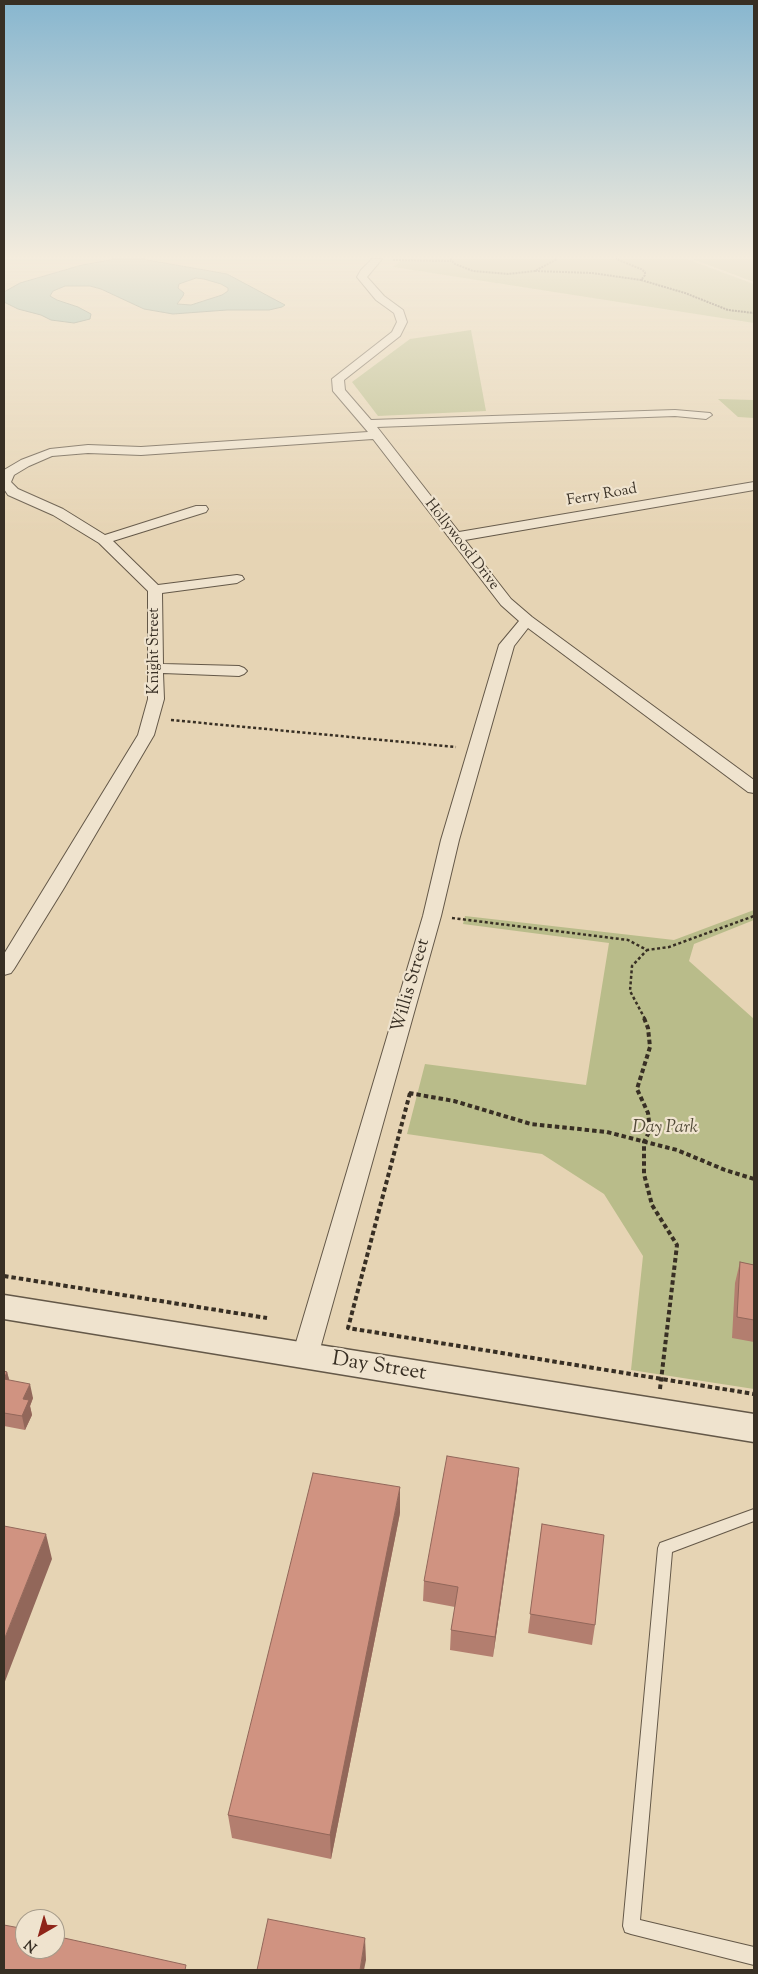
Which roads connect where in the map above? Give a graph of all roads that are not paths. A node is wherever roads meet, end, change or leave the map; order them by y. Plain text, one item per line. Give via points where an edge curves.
1 (374, 351) edge
2 (706, 415) dead end
3 (371, 430) junction
4 (752, 489) edge
5 (201, 510) dead end
6 (456, 537) junction
7 (104, 540) junction
8 (237, 579) dead end
9 (155, 590) junction
10 (527, 620) junction
11 (155, 668) junction
12 (239, 671) dead end
13 (754, 788) edge
14 (4, 968) edge
15 (4, 1307) edge
16 (305, 1356) junction
17 (754, 1428) edge
18 (754, 1515) edge
19 (754, 1956) edge

1 - 3 street, Hollywood Drive via 338,379 339,391
2 - 3 street via 665,413
3 - 6 street, Hollywood Drive
3 - 7 street, Knight Street via 141,451 88,448 50,453 8,473 5,482 13,492 58,512
4 - 6 street, Ferry Road
5 - 7 street
6 - 10 street, Hollywood Drive via 506,602
7 - 9 street, Knight Street
8 - 9 street
9 - 11 street, Knight Street
10 - 13 street, Hollywood Drive
10 - 16 street, Willis Street via 507,645
11 - 12 street
11 - 14 street, Knight Street via 156,699 146,735 56,888
15 - 16 street, Day Street
16 - 17 street, Day Street
18 - 19 lane via 665,1548 631,1926

